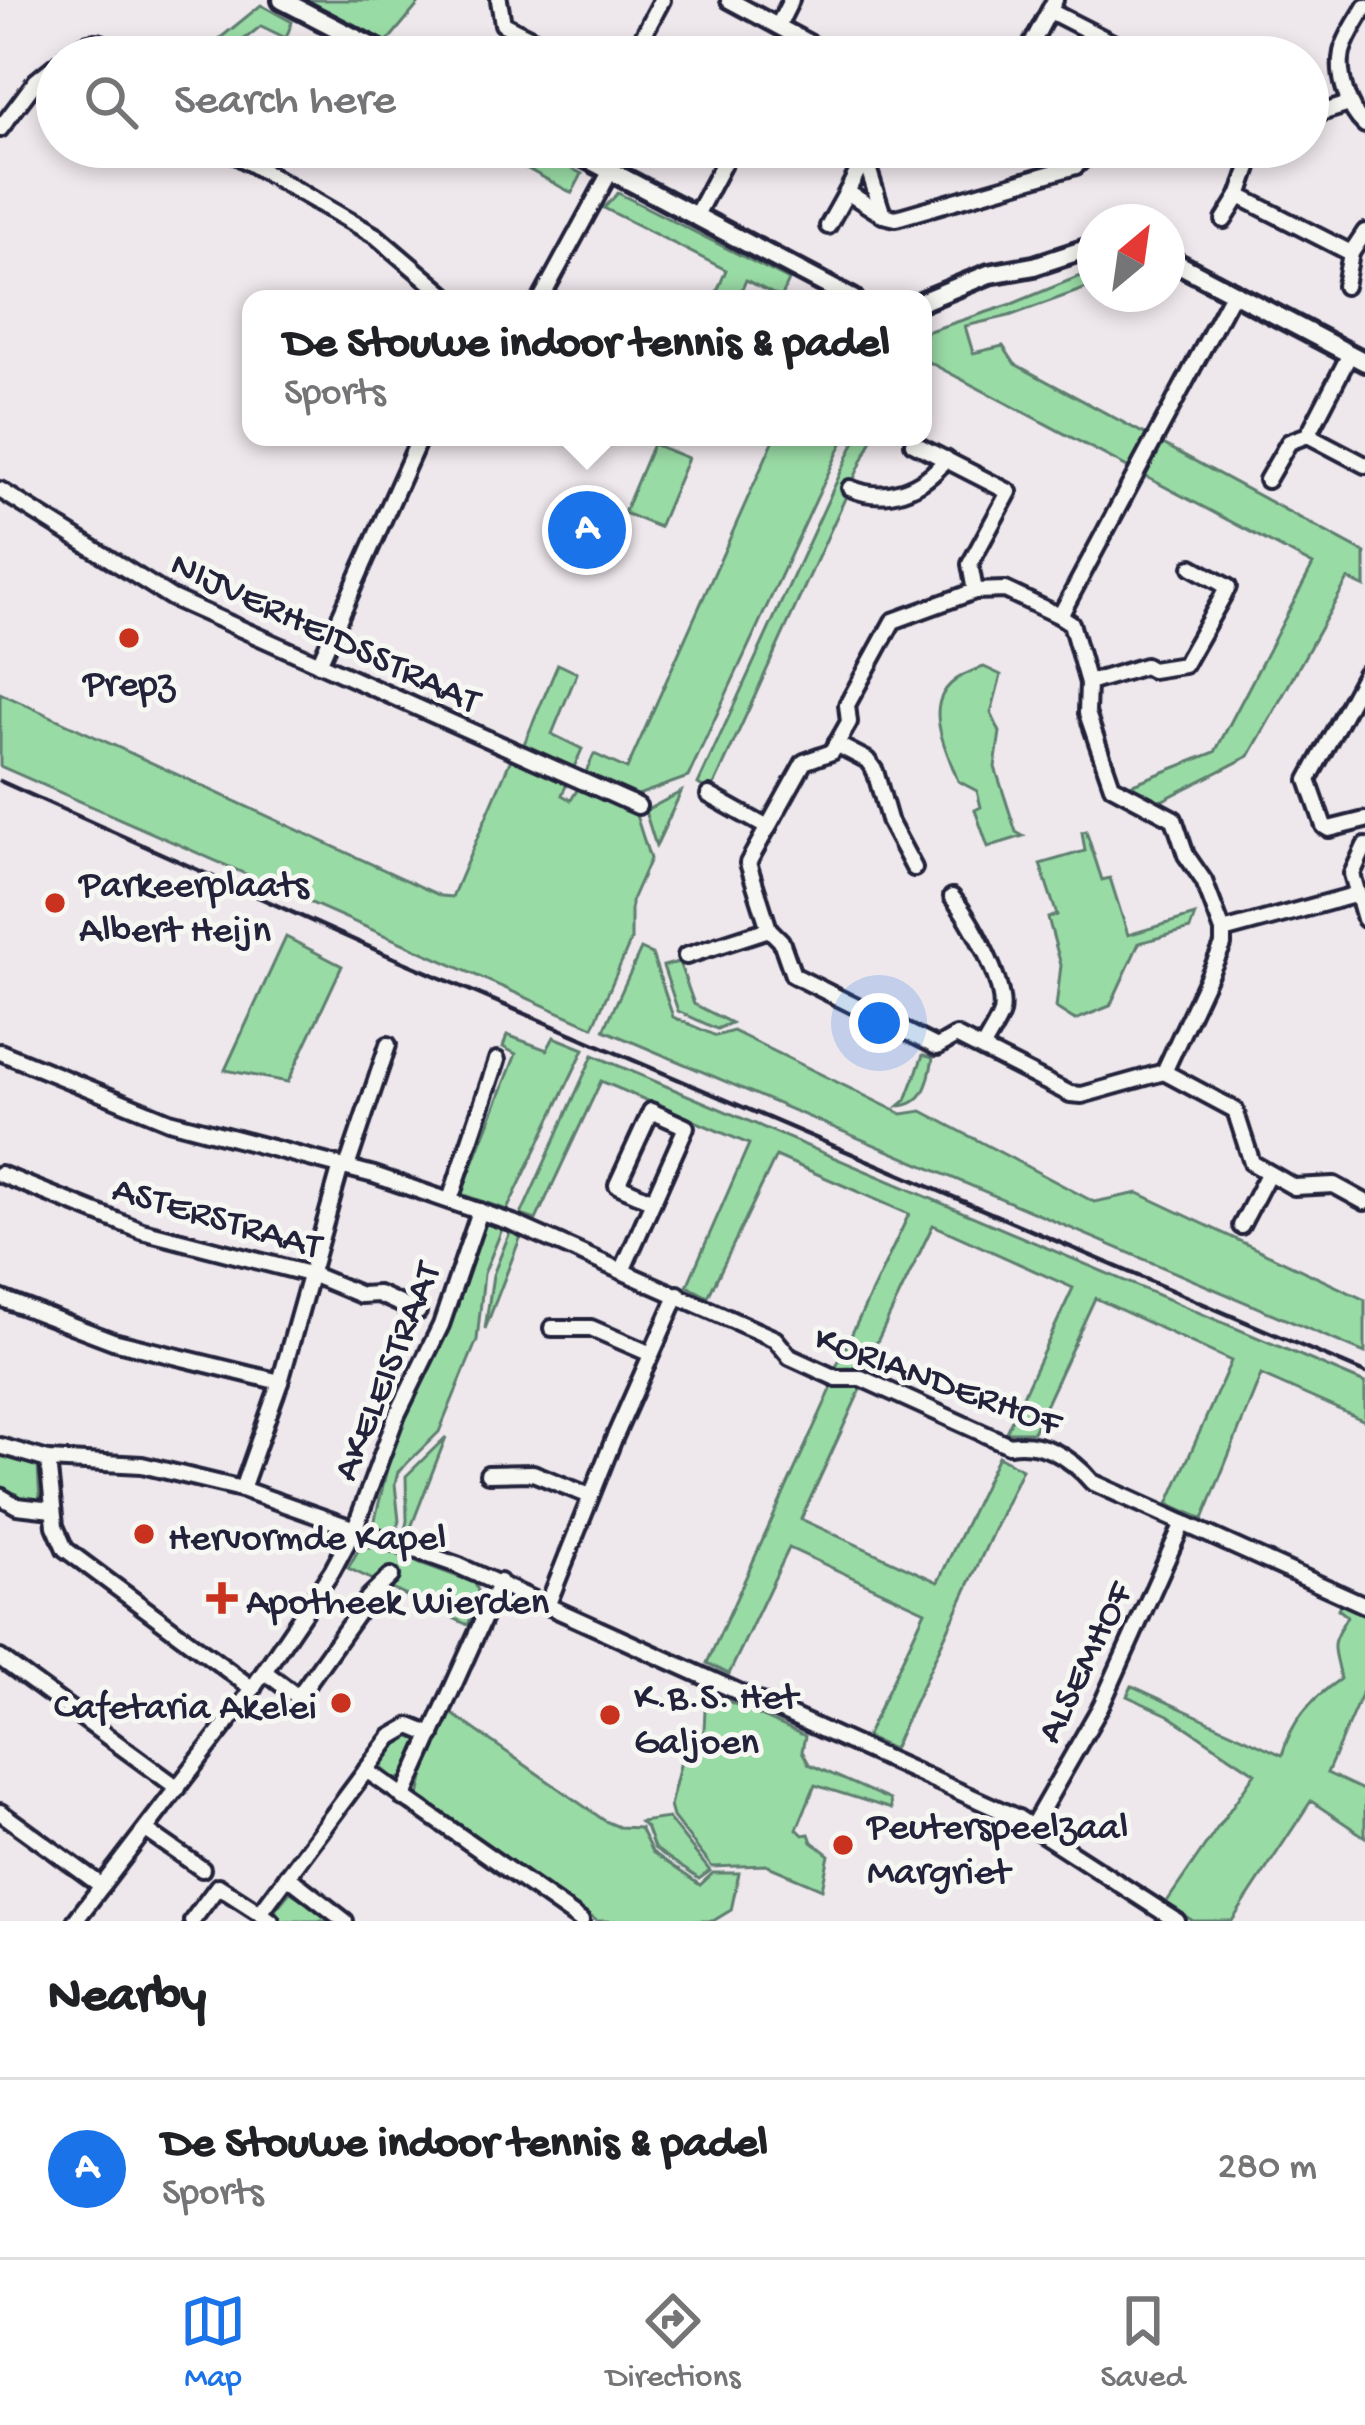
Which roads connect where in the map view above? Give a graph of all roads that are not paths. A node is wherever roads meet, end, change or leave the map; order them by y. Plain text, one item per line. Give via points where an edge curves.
1 (282, 0) edge
2 (499, 0) edge
3 (662, 0) edge
4 (729, 0) edge
5 (791, 0) edge
6 (1053, 5) edge
7 (1365, 7) edge
8 (778, 26) junction
9 (793, 35) edge
10 (351, 36) edge
11 (527, 36) edge
12 (643, 36) edge
13 (1036, 36) edge
14 (1105, 36) edge
15 (36, 81) edge
16 (1349, 104) junction
17 (1329, 110) edge
18 (1365, 125) edge
19 (0, 129) edge
20 (258, 168) edge
21 (603, 168) edge
22 (721, 168) edge
23 (860, 168) edge
24 (872, 168) edge
25 (1069, 168) edge
26 (1248, 168) edge
27 (610, 172) junction
28 (847, 192) junction
29 (1238, 196) junction
30 (883, 215) junction
31 (695, 217) junction
32 (1224, 220) dead end
33 (828, 226) dead end
34 (1365, 232) edge
35 (1077, 252) edge
36 (1352, 253) junction
37 (1185, 267) edge
38 (1345, 286) dead end
39 (439, 290) edge
40 (547, 290) edge
41 (837, 290) edge
42 (1233, 292) junction
43 (932, 298) edge
44 (1358, 358) edge
45 (1308, 435) junction
46 (416, 446) edge
47 (919, 446) edge
48 (946, 459) junction
49 (1365, 465) edge
50 (1268, 480) dead end
51 (850, 488) dead end
52 (0, 490) edge
53 (1192, 567) dead end
54 (975, 591) junction
55 (1060, 616) junction
56 (319, 664) junction
57 (1365, 674) edge
58 (1088, 683) junction
59 (836, 744) junction
60 (709, 795) dead end
61 (638, 806) dead end
62 (1365, 820) edge
63 (768, 828) junction
64 (1365, 846) edge
65 (914, 868) dead end
66 (1358, 894) junction
67 (952, 897) dead end
68 (1365, 919) edge
69 (769, 928) junction
70 (1223, 932) junction
71 (686, 956) dead end
72 (388, 1045) dead end
73 (983, 1048) junction
74 (0, 1052) edge
75 (497, 1060) dead end
76 (1164, 1072) junction
77 (344, 1166) junction
78 (0, 1174) edge
79 (1268, 1174) junction
80 (1364, 1199) edge
81 (450, 1200) junction
82 (653, 1201) junction
83 (480, 1211) junction
84 (1241, 1226) dead end
85 (622, 1269) junction
86 (313, 1275) junction
87 (677, 1294) junction
88 (0, 1298) edge
89 (418, 1312) dead end
90 (552, 1328) dead end
91 (651, 1354) junction
92 (280, 1382) junction
93 (0, 1446) edge
94 (48, 1460) junction
95 (488, 1474) dead end
96 (242, 1489) junction
97 (0, 1496) edge
98 (590, 1496) junction
99 (52, 1510) junction
100 (1183, 1523) junction
101 (355, 1528) junction
102 (392, 1576) dead end
103 (500, 1582) junction
104 (548, 1604) junction
105 (1365, 1605) edge
106 (0, 1658) edge
107 (265, 1672) junction
108 (253, 1689) junction
109 (432, 1735) junction
110 (366, 1770) junction
111 (178, 1788) junction
112 (403, 1798) junction
113 (0, 1812) edge
114 (1033, 1825) junction
115 (146, 1830) junction
116 (202, 1869) dead end
117 (287, 1876) junction
118 (102, 1886) junction
119 (265, 1917) edge
120 (75, 1921) edge
121 (192, 1921) edge
122 (346, 1921) edge
123 (581, 1921) edge
124 (1177, 1921) edge

1 - 10 main road
2 - 11 street via 503,24
3 - 12 street
4 - 8 street
5 - 8 street
6 - 13 street
6 - 14 street
7 - 16 street via 1342,50
8 - 9 street
15 - 19 street
16 - 17 street
16 - 18 street
20 - 39 street via 376,236
21 - 27 main road
22 - 31 street
23 - 28 street
24 - 30 street
25 - 30 street via 916,213
26 - 29 street
27 - 31 main road
27 - 40 street
28 - 30 street
28 - 33 street
29 - 32 street
29 - 36 street
31 - 41 main road
34 - 36 street
35 - 43 main road
36 - 38 street
37 - 42 main road
42 - 44 main road
42 - 55 street
44 - 45 street
45 - 49 street
45 - 50 street via 1289,442
46 - 56 street
47 - 48 street
48 - 51 street via 928,481 894,492 868,496
48 - 54 street via 1009,492 970,564
52 - 56 street, NIJVERHEIDSSTRAAT via 172,598
53 - 58 street via 1228,586 1184,665 1145,666
54 - 55 street via 1005,590
54 - 59 street via 893,622 847,705 850,722
55 - 58 street via 1071,623
56 - 61 street, NIJVERHEIDSSTRAAT
57 - 62 street via 1308,780 1324,826
58 - 70 street via 1087,713 1112,786 1174,819
59 - 63 street via 804,762
59 - 65 street via 875,771
60 - 63 street
63 - 69 street via 748,863
64 - 66 street via 1352,874
66 - 68 street
66 - 70 street
67 - 73 street via 1001,990 1001,1013
69 - 71 street
69 - 73 street via 793,974 938,1047 956,1036
70 - 76 street
72 - 77 street
73 - 76 street via 1070,1094
74 - 77 street, KORIANDERHOF via 169,1121
75 - 81 street
76 - 79 street via 1235,1111 1252,1163
77 - 81 street, KORIANDERHOF
77 - 86 street
78 - 86 street, ASTERSTRAAT via 142,1231
79 - 80 street
79 - 84 street
81 - 83 street, KORIANDERHOF
82 - 82 street via 617,1184 651,1111 686,1127
82 - 85 street
83 - 85 street, KORIANDERHOF
83 - 101 street, AKELEISTRAAT
85 - 87 street, KORIANDERHOF
86 - 89 street, ASTERSTRAAT
86 - 92 street
87 - 91 street
87 - 100 street, KORIANDERHOF via 836,1378 861,1378 1009,1445 1034,1444 1075,1461 1092,1482
88 - 92 street via 113,1341
90 - 91 street via 591,1328
91 - 98 street
92 - 96 street
93 - 94 street
94 - 96 street via 142,1465
94 - 99 street
95 - 98 street via 533,1473
96 - 101 street
97 - 99 street
98 - 104 street
99 - 108 street via 76,1561
100 - 105 street, KORIANDERHOF
100 - 114 street, ALSEMHOF via 1100,1706
101 - 103 street
101 - 107 street, AKELEISTRAAT
102 - 107 street via 298,1697
103 - 104 street
103 - 109 street
104 - 114 street
106 - 111 street
107 - 108 street, AKELEISTRAAT
108 - 111 street, AKELEISTRAAT
109 - 110 street via 399,1729
109 - 112 street
110 - 112 street
110 - 117 street
111 - 115 street, AKELEISTRAAT
112 - 123 street
113 - 118 street
114 - 124 street
115 - 116 street
115 - 118 street, AKELEISTRAAT
117 - 119 street
117 - 122 street
118 - 120 street, AKELEISTRAAT
119 - 121 street via 218,1886

